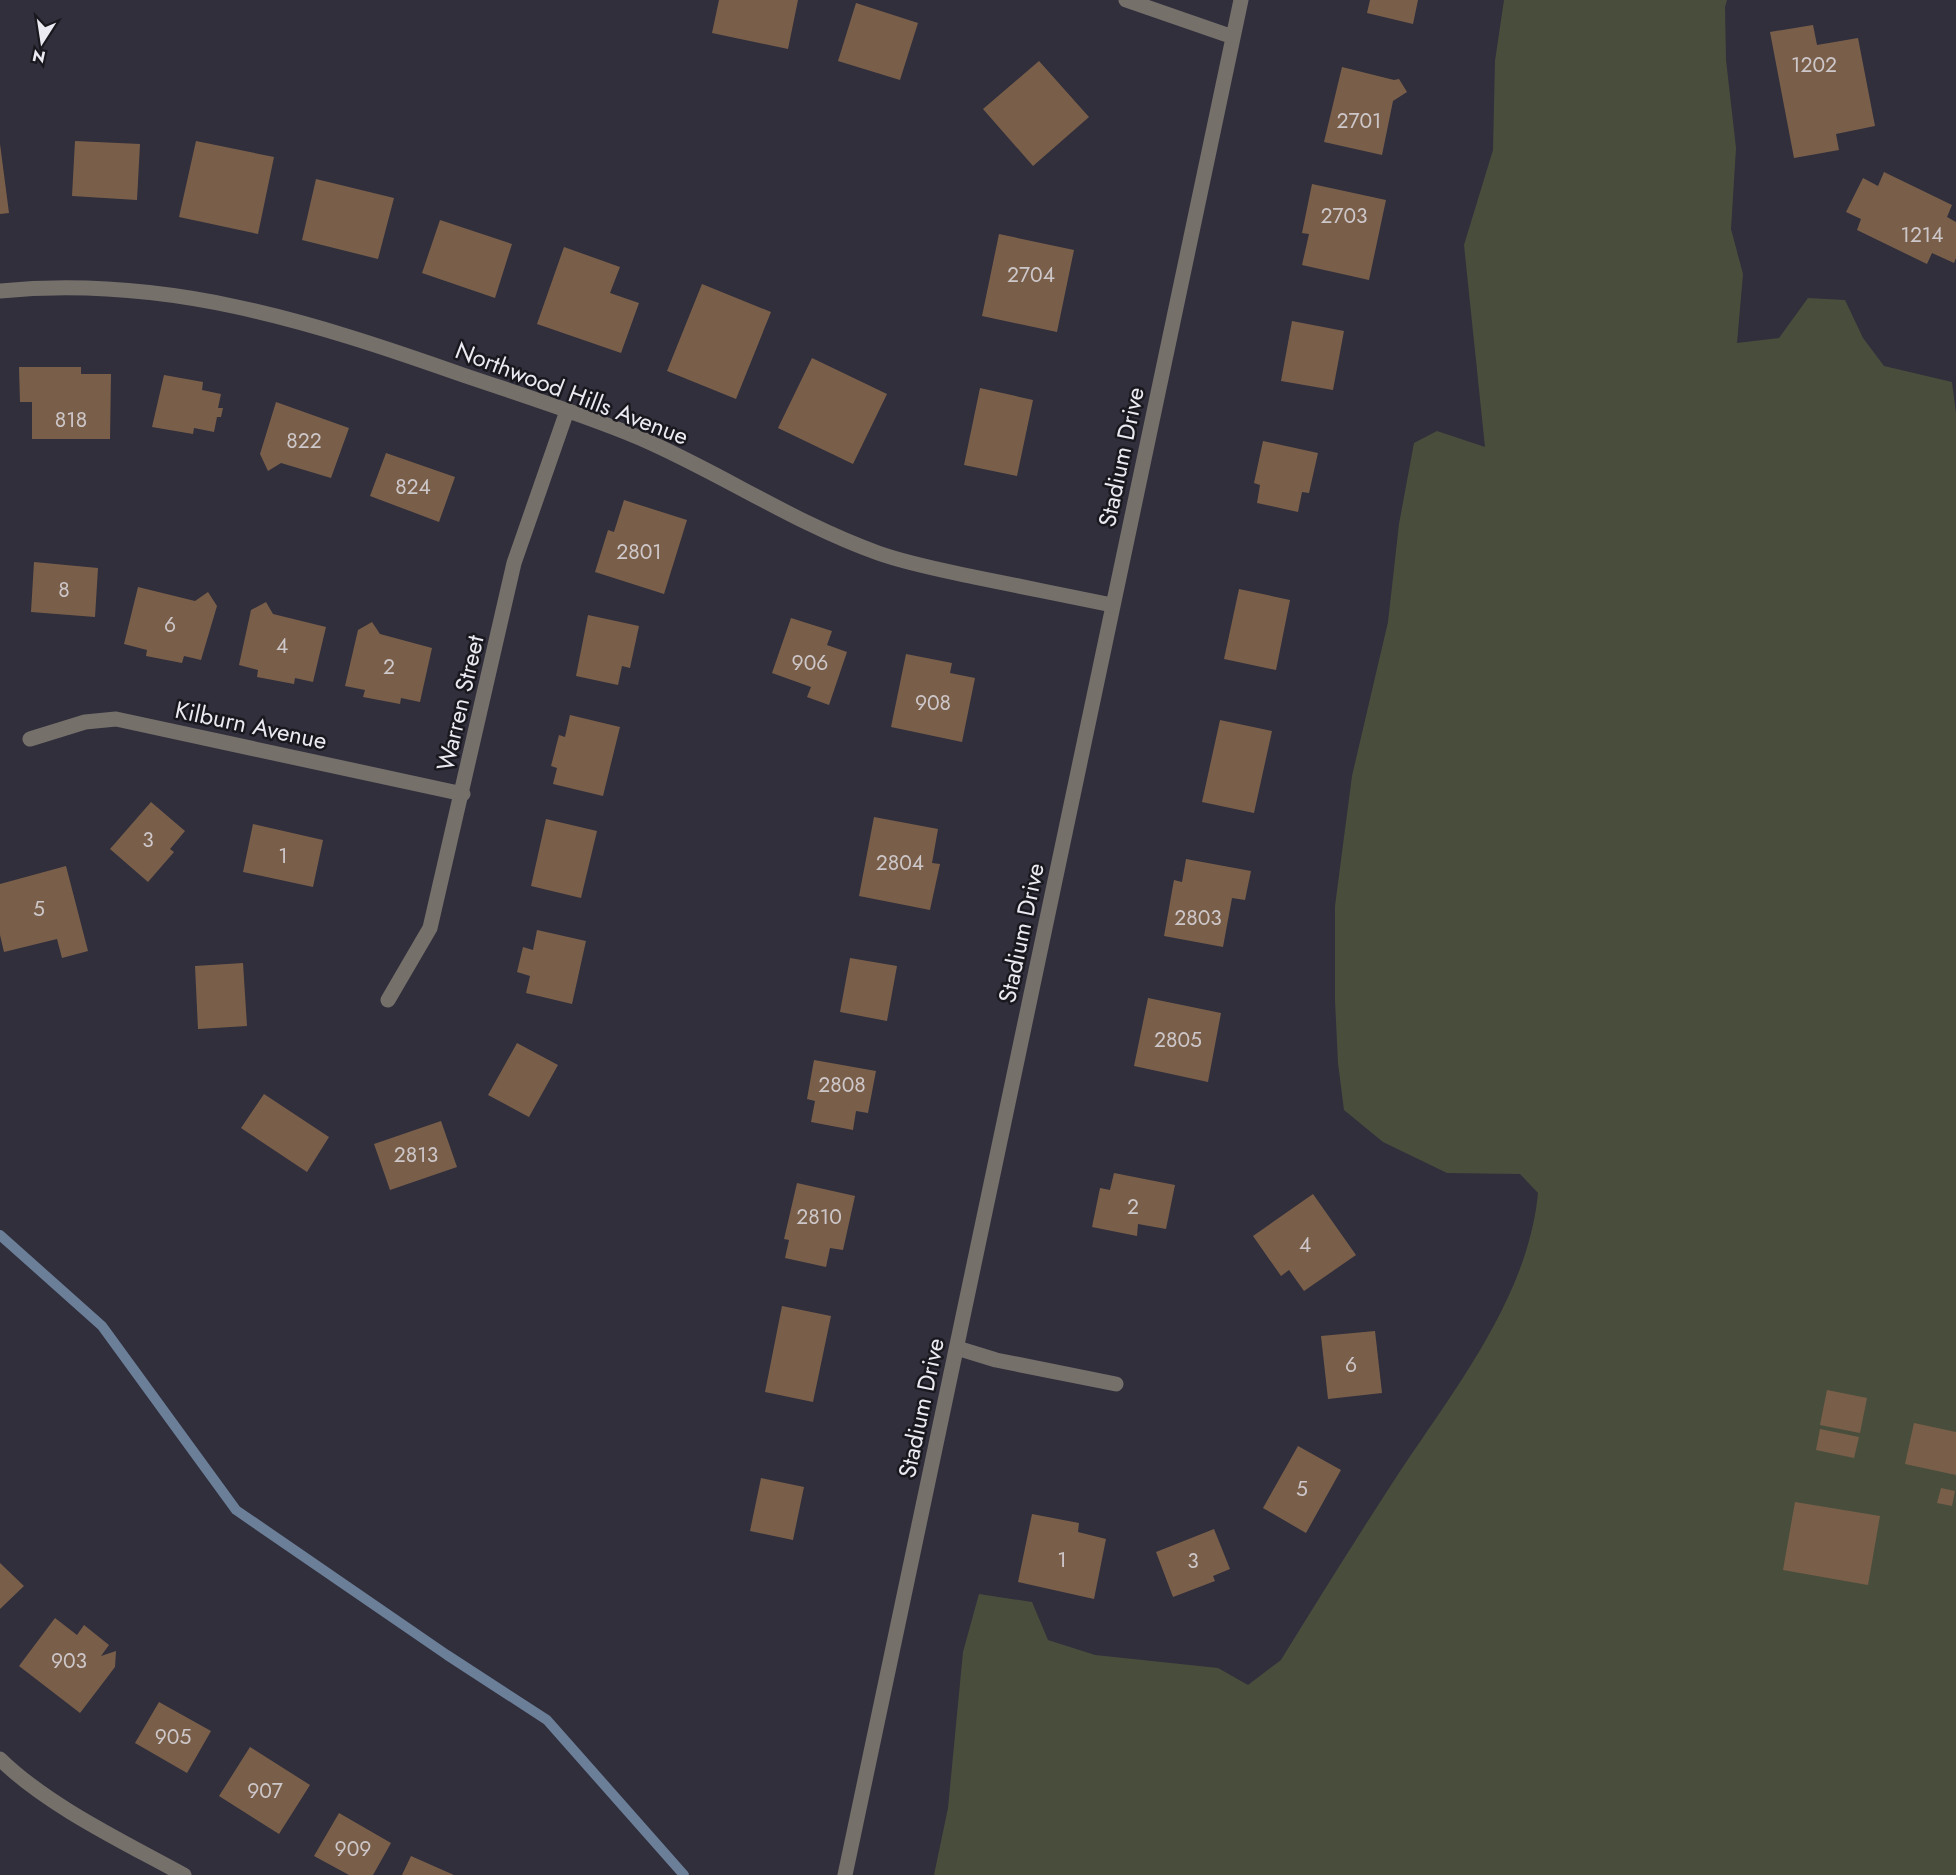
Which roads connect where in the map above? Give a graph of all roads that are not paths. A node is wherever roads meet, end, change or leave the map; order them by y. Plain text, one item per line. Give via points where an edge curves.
1 (1126, 0) edge
2 (1241, 0) edge
3 (1233, 37) junction
4 (0, 291) edge
5 (567, 411) junction
6 (1112, 605) junction
7 (30, 739) dead end
8 (463, 794) junction
9 (388, 1000) dead end
10 (957, 1348) junction
11 (1116, 1384) dead end
12 (0, 1759) edge
13 (183, 1875) edge
14 (845, 1875) edge

1 - 3 street
2 - 3 street, Stadium Drive
3 - 6 street, Stadium Drive
4 - 5 street, Northwood Hills Avenue via 148,292 252,309 314,325
5 - 6 street, Northwood Hills Avenue via 640,438 783,511 876,552 909,563
5 - 8 street, Warren Street via 514,563
6 - 10 street, Stadium Drive
7 - 8 street, Kilburn Avenue via 85,722 116,719
8 - 9 street, Warren Street via 430,928
10 - 11 street via 996,1360
10 - 14 street, Stadium Drive
12 - 13 street via 84,1819

